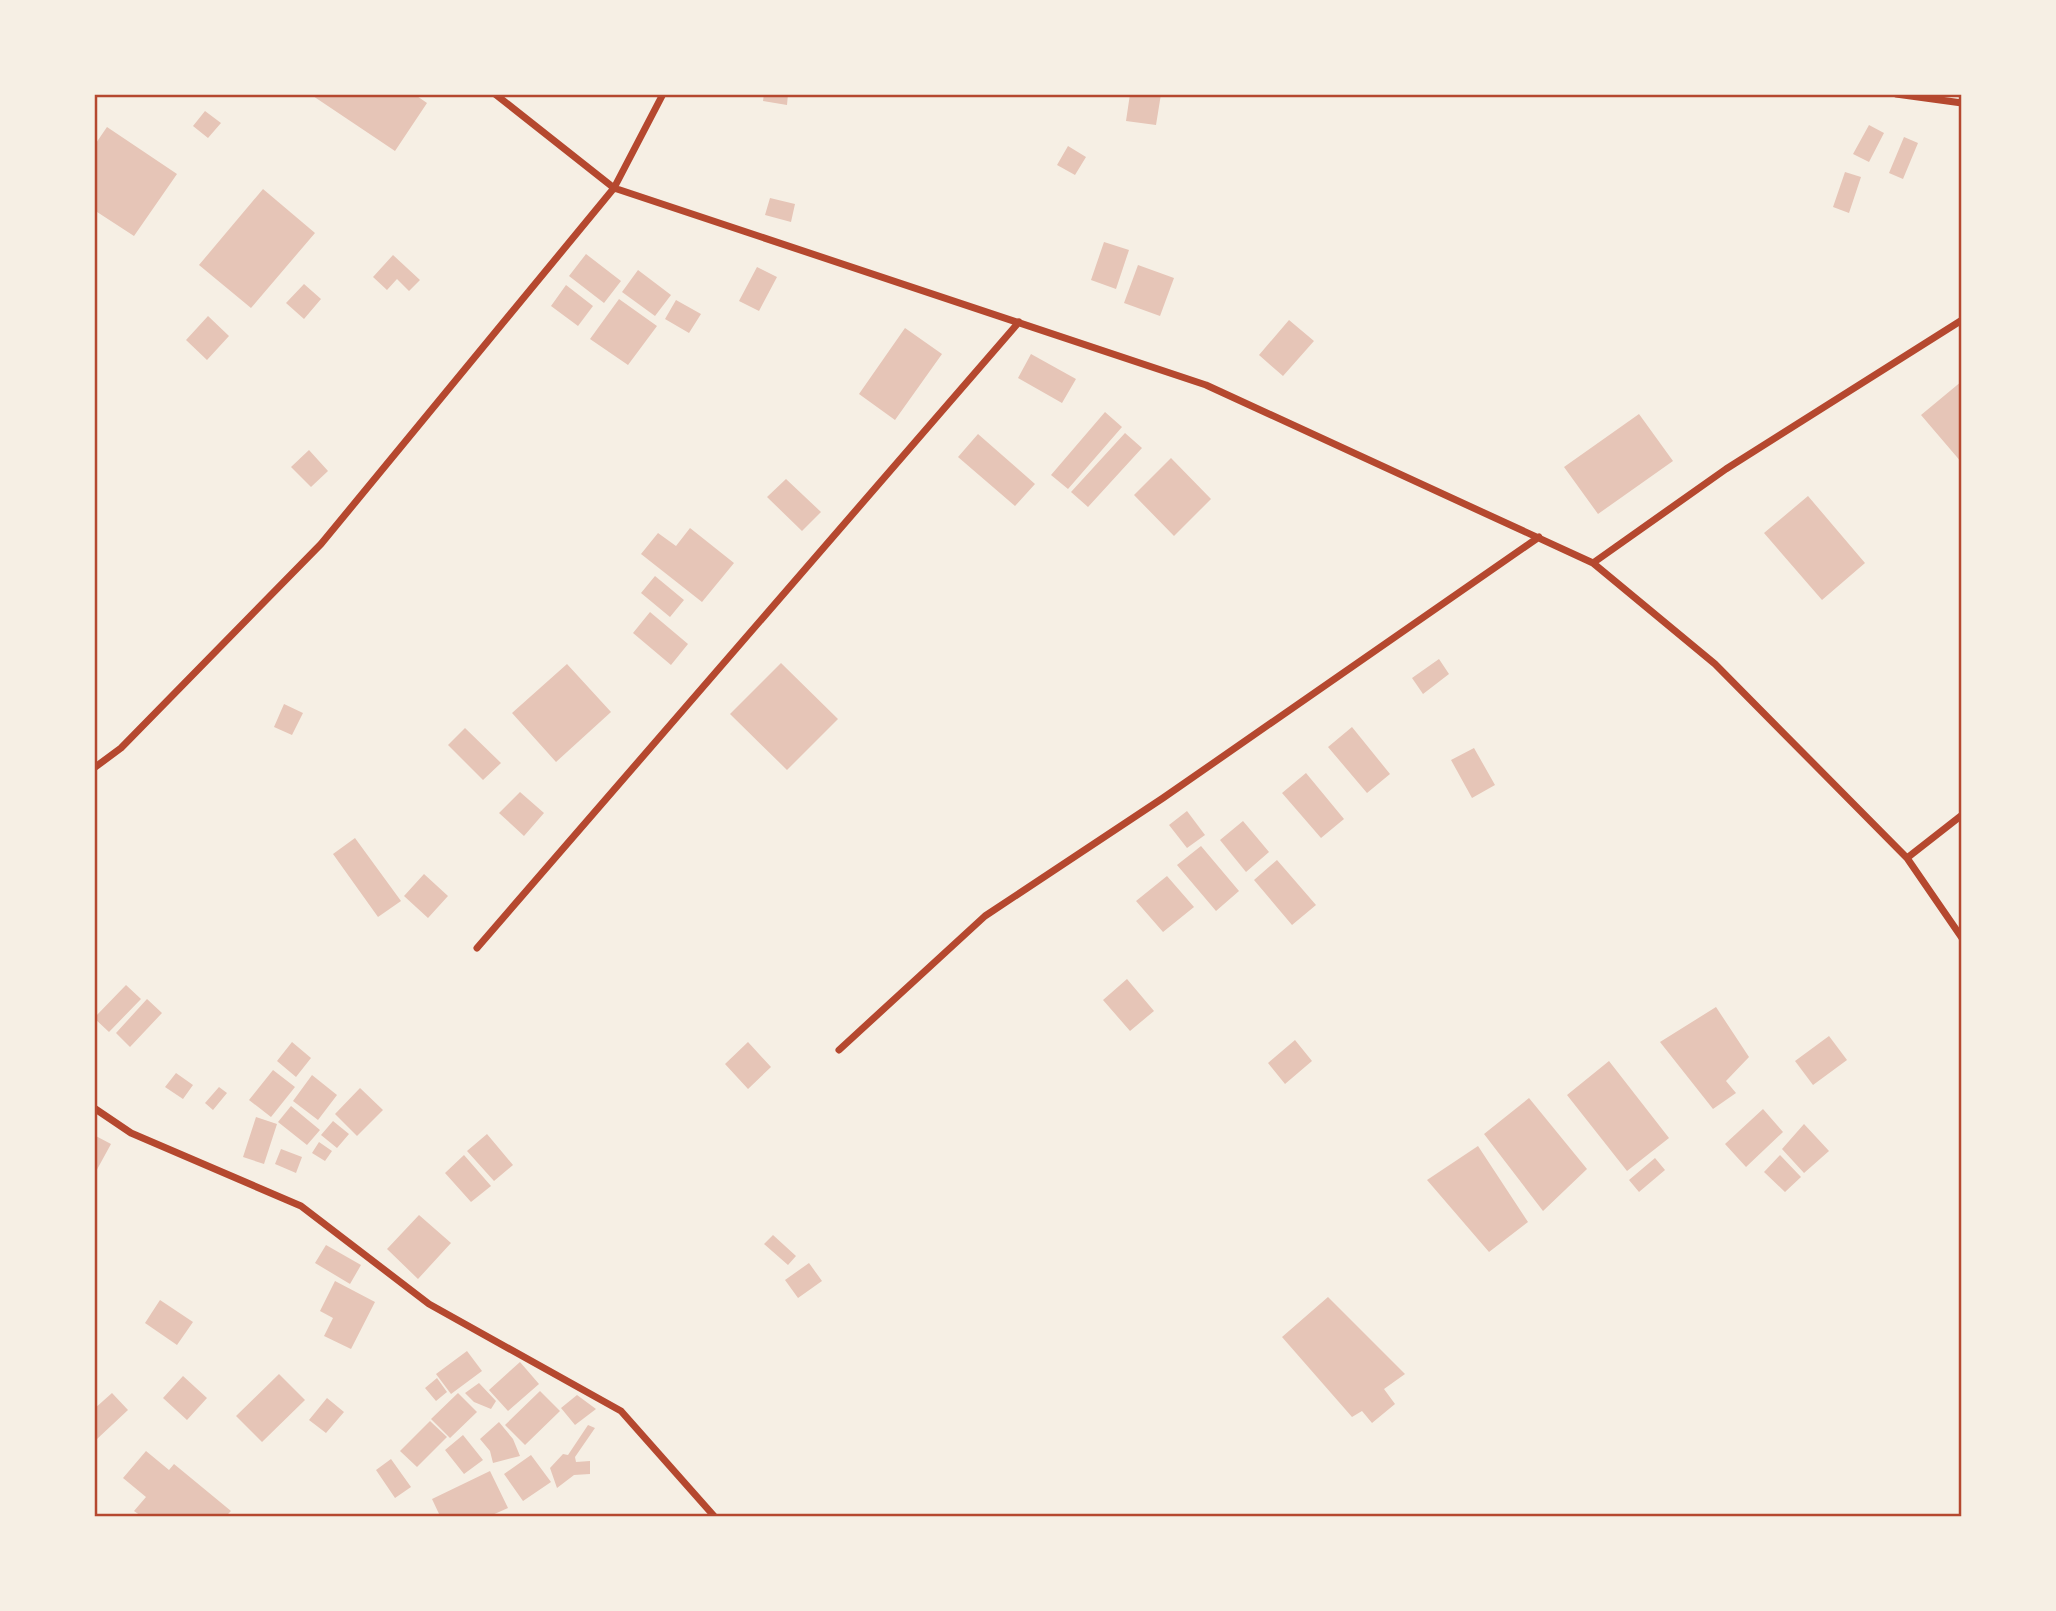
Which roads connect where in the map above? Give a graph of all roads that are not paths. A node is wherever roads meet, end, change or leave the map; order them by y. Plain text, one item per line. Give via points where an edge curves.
1 (495, 94) edge
2 (663, 94) edge
3 (1896, 94) edge
4 (1962, 103) edge
5 (614, 188) junction
6 (1962, 320) edge
7 (1019, 322) junction
8 (1539, 537) junction
9 (1593, 563) junction
10 (94, 768) edge
11 (1962, 815) edge
12 (1907, 858) junction
13 (1962, 938) edge
14 (477, 948) dead end
15 (839, 1050) dead end
16 (94, 1108) edge
17 (714, 1517) edge

1 - 5 street
2 - 5 street
3 - 4 street
5 - 7 street
5 - 10 street via 321,544 121,748
6 - 9 street via 1726,469
7 - 8 street via 1206,385
7 - 14 street
8 - 9 street
8 - 15 street via 985,916
9 - 12 street via 1715,664
11 - 12 street
12 - 13 street
16 - 17 street via 131,1133 301,1206 429,1304 621,1411

